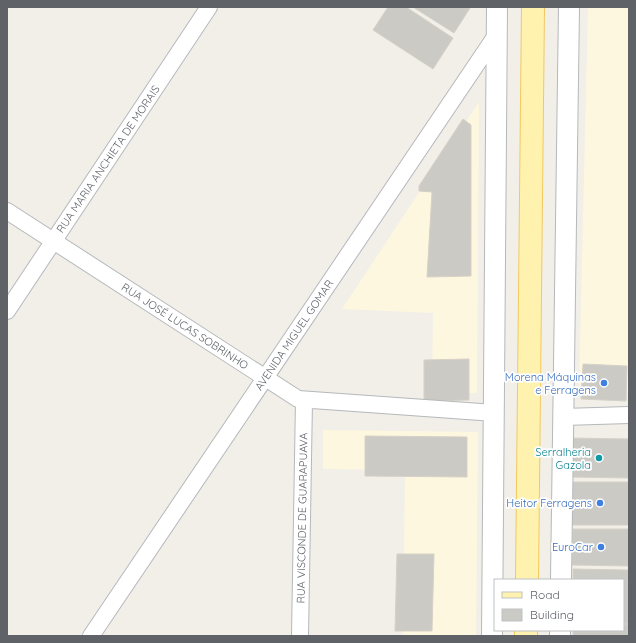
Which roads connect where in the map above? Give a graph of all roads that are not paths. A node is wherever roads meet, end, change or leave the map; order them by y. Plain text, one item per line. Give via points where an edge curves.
1 (497, 7) edge
2 (533, 7) edge
3 (569, 7) edge
4 (204, 9) edge
5 (497, 34) junction
6 (7, 211) edge
7 (54, 241) junction
8 (7, 311) edge
9 (264, 378) junction
10 (304, 400) junction
11 (495, 413) junction
12 (629, 415) edge
13 (563, 417) junction
14 (527, 579) edge
15 (561, 579) edge
16 (91, 636) edge
17 (300, 636) edge
18 (492, 636) edge

1 - 5 street
2 - 14 main road
3 - 13 street
4 - 7 street, RUA MARIA ANCHIETA DE MORAIS
5 - 9 street, AVENIDA MIGUEL GOMAR
5 - 11 street
6 - 7 street, RUA JOSÉ LUCAS SOBRINHO
7 - 8 street, RUA MARIA ANCHIETA DE MORAIS
7 - 9 street, RUA JOSÉ LUCAS SOBRINHO
9 - 10 street, RUA JOSÉ LUCAS SOBRINHO via 298,399
9 - 16 street, AVENIDA MIGUEL GOMAR
10 - 11 street, RUA JOSÉ LUCAS SOBRINHO
10 - 17 street, RUA VISCONDE DE GUARAPUAVA
11 - 18 street
12 - 13 street
13 - 15 street

